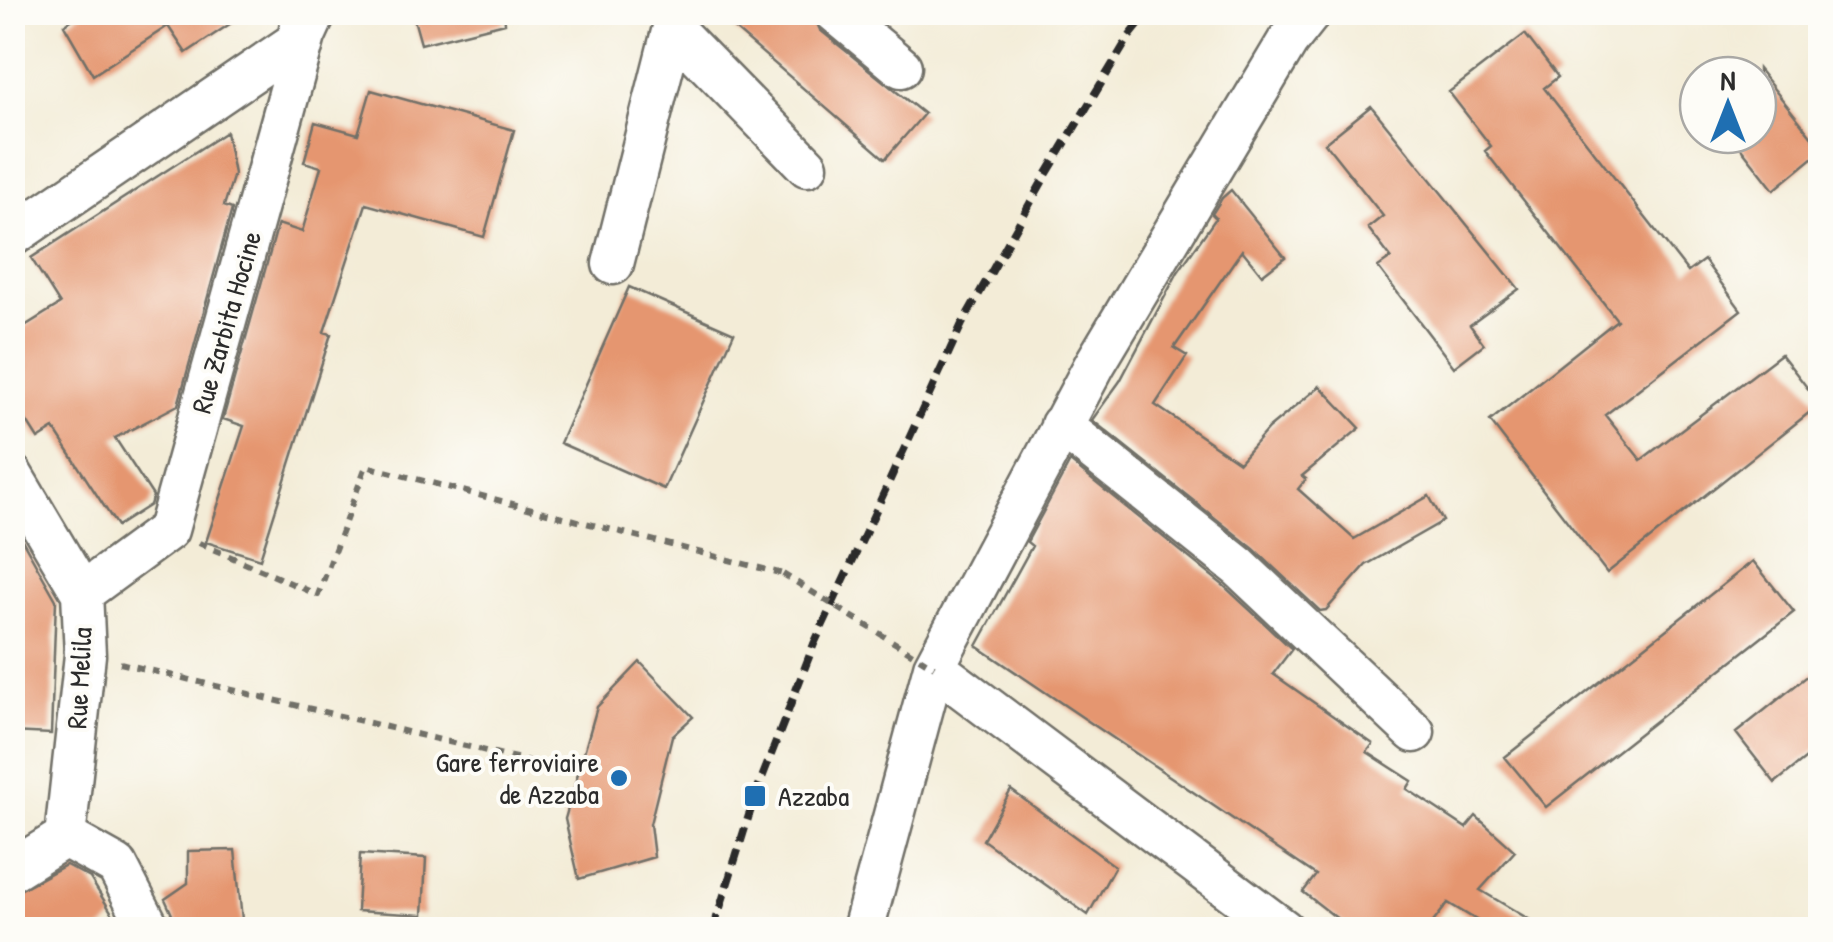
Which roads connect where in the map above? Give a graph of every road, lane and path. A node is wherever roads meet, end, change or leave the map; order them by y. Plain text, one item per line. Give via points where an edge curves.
1 (835, 12) edge
2 (1310, 12) edge
3 (303, 21) edge
4 (676, 22) edge
5 (901, 67) dead end
6 (807, 166) dead end
7 (12, 236) edge
8 (613, 264) dead end
9 (1061, 426) junction
10 (12, 475) edge
11 (168, 530) junction
12 (82, 593) junction
13 (85, 655) junction
14 (934, 667) junction
15 (1414, 732) dead end
16 (528, 762) dead end
17 (65, 837) junction
18 (12, 870) edge
19 (150, 930) edge
20 (864, 930) edge
21 (1284, 930) edge

1 - 5 street
2 - 9 street
3 - 7 street
3 - 11 street, Rue Zarbita Hocine
4 - 6 street
4 - 8 street
9 - 14 street
9 - 15 street via 1239,567
10 - 12 street, Rue Melila
11 - 12 street
11 - 14 path, bridge via 318,595 366,466 783,574
12 - 13 street, Rue Melila
13 - 16 path
13 - 17 street, Rue Melila
14 - 20 street
14 - 21 street
17 - 18 street
17 - 19 street via 117,866

